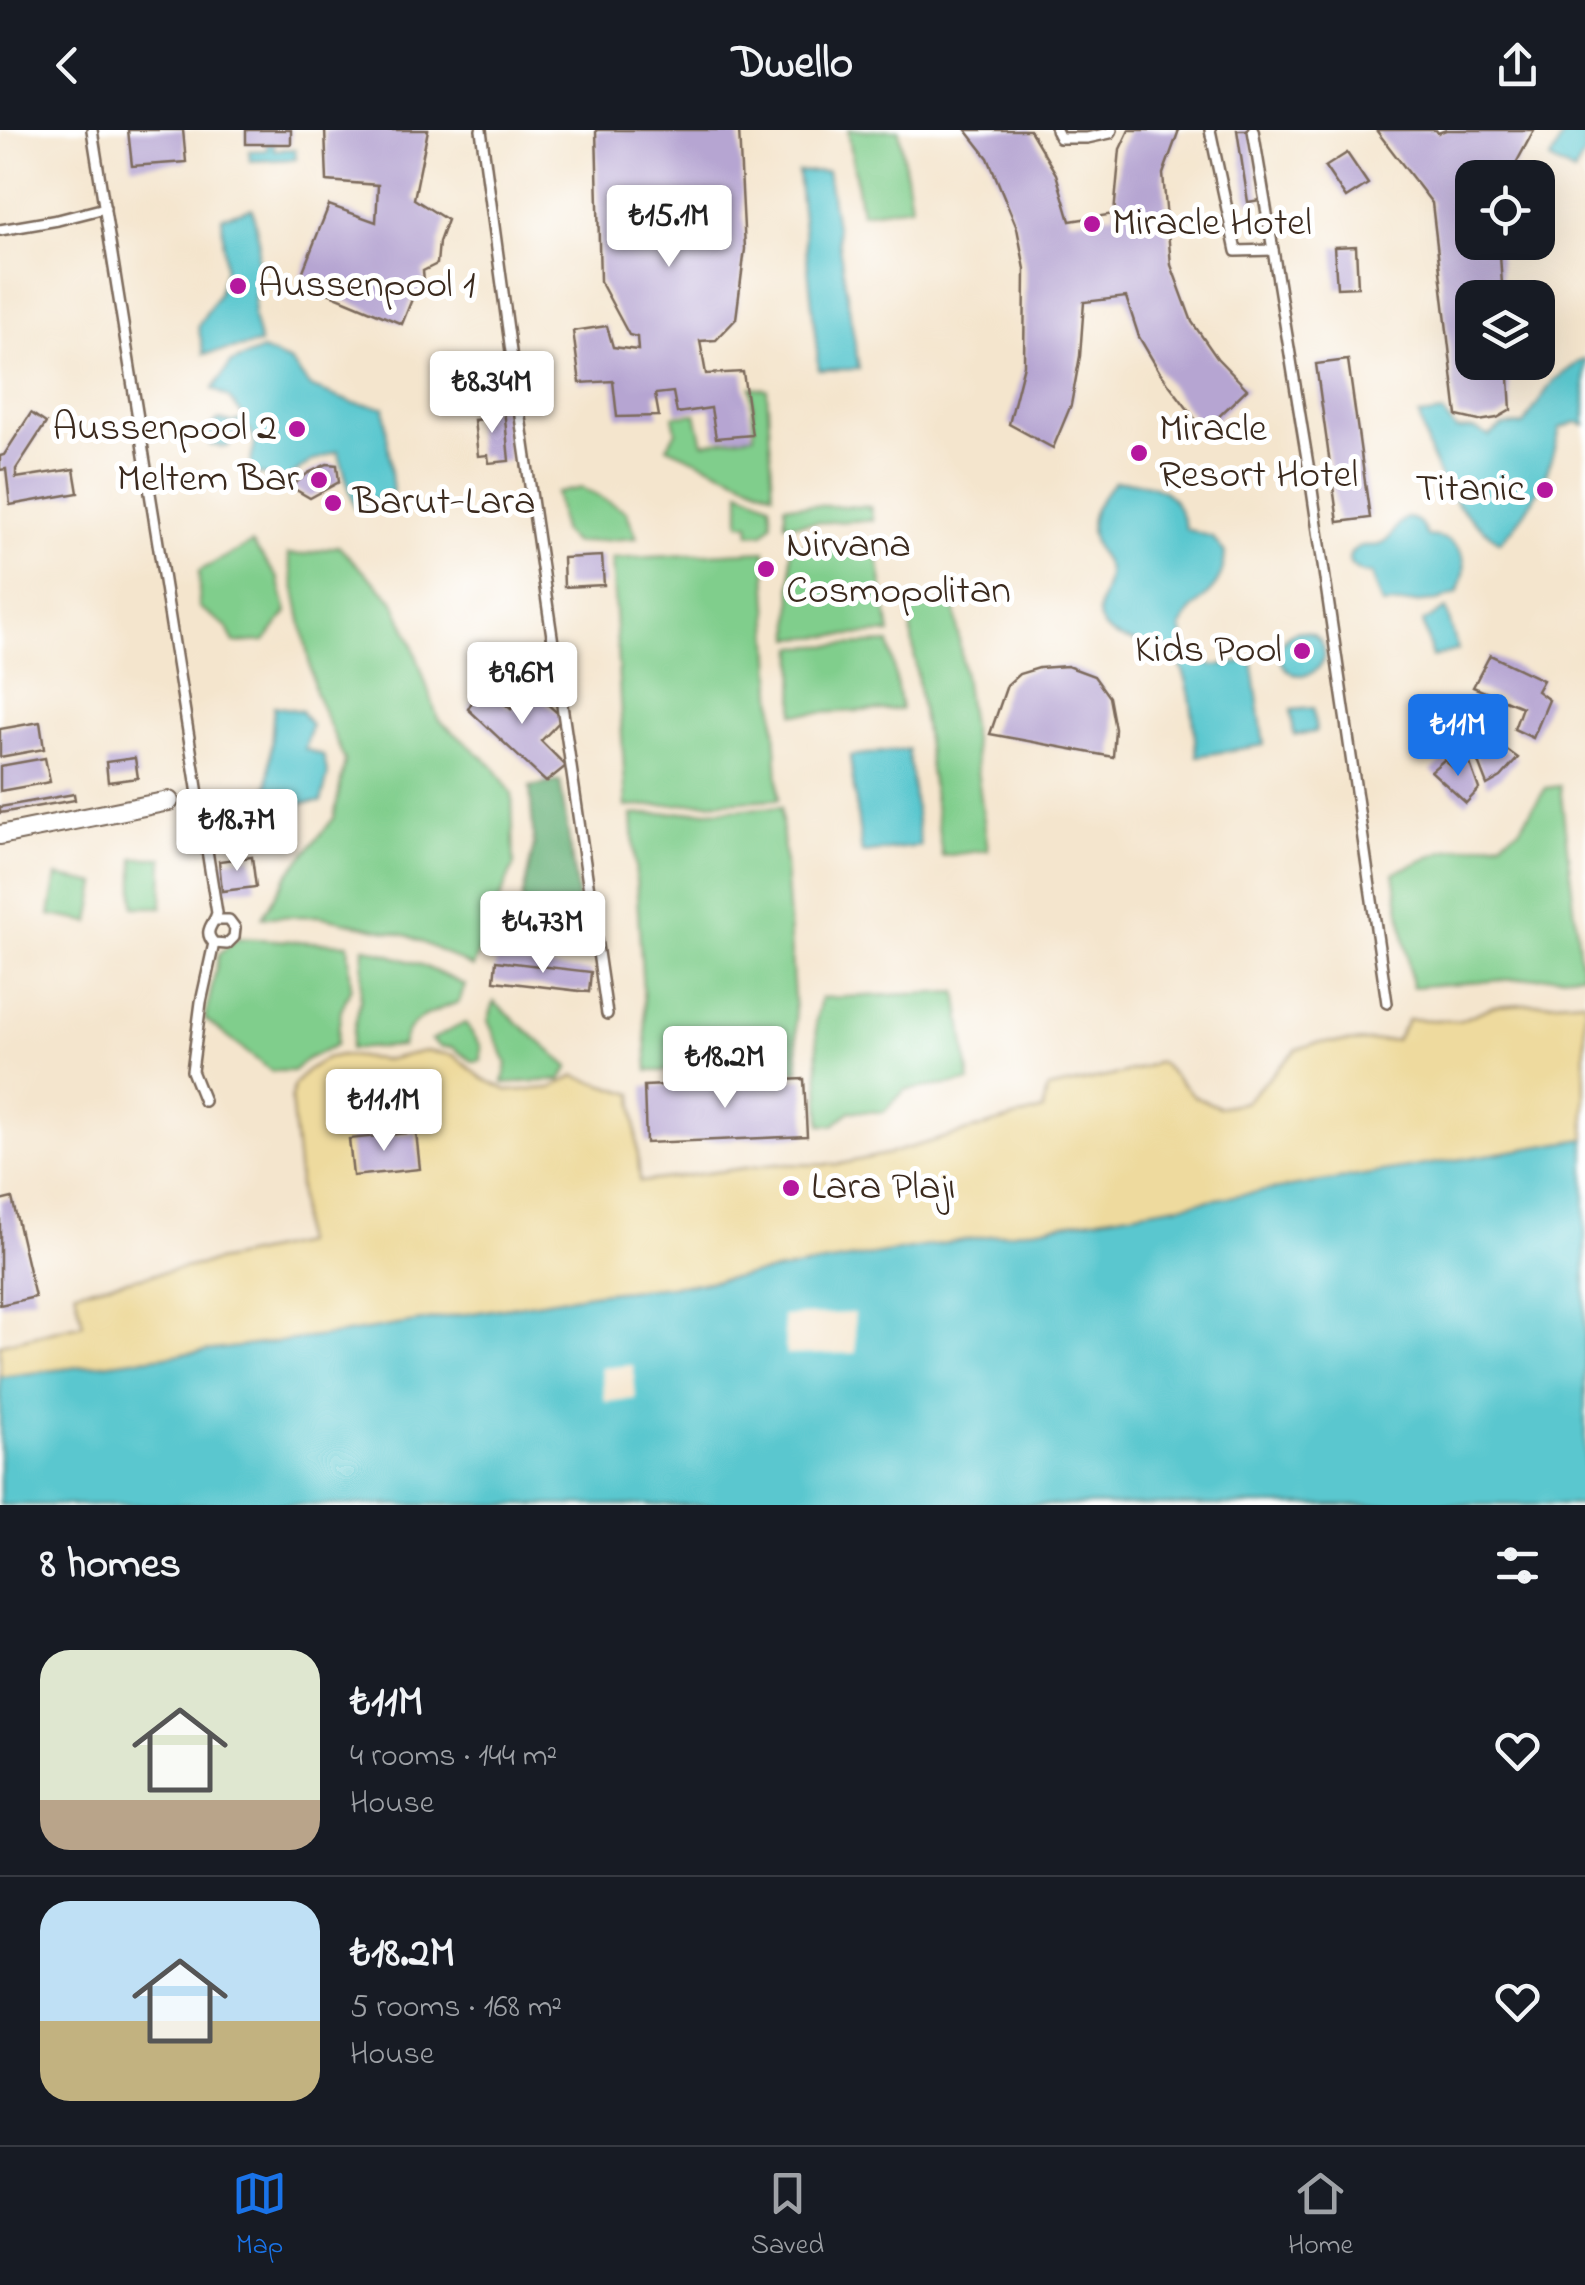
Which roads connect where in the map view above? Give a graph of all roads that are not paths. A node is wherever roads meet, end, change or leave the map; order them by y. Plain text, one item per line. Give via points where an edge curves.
1 (92, 130) edge
2 (481, 130) edge
3 (1056, 130) edge
4 (1112, 130) edge
5 (1210, 130) edge
6 (1253, 130) edge
7 (105, 208) junction
8 (0, 230) edge
9 (1273, 250) junction
10 (170, 801) dead end
11 (0, 835) edge
12 (215, 920) junction
13 (214, 943) junction
14 (1386, 1002) dead end
15 (607, 1014) dead end
16 (204, 1101) dead end

1 - 7 lane
2 - 15 lane
3 - 4 lane via 1060,138 1087,138
5 - 9 lane via 1236,251
6 - 9 lane
7 - 8 lane
7 - 12 lane
9 - 14 lane
10 - 11 street
12 - 13 lane via 208,931
12 - 13 lane via 229,920 235,933 228,944
13 - 16 lane via 192,1071

